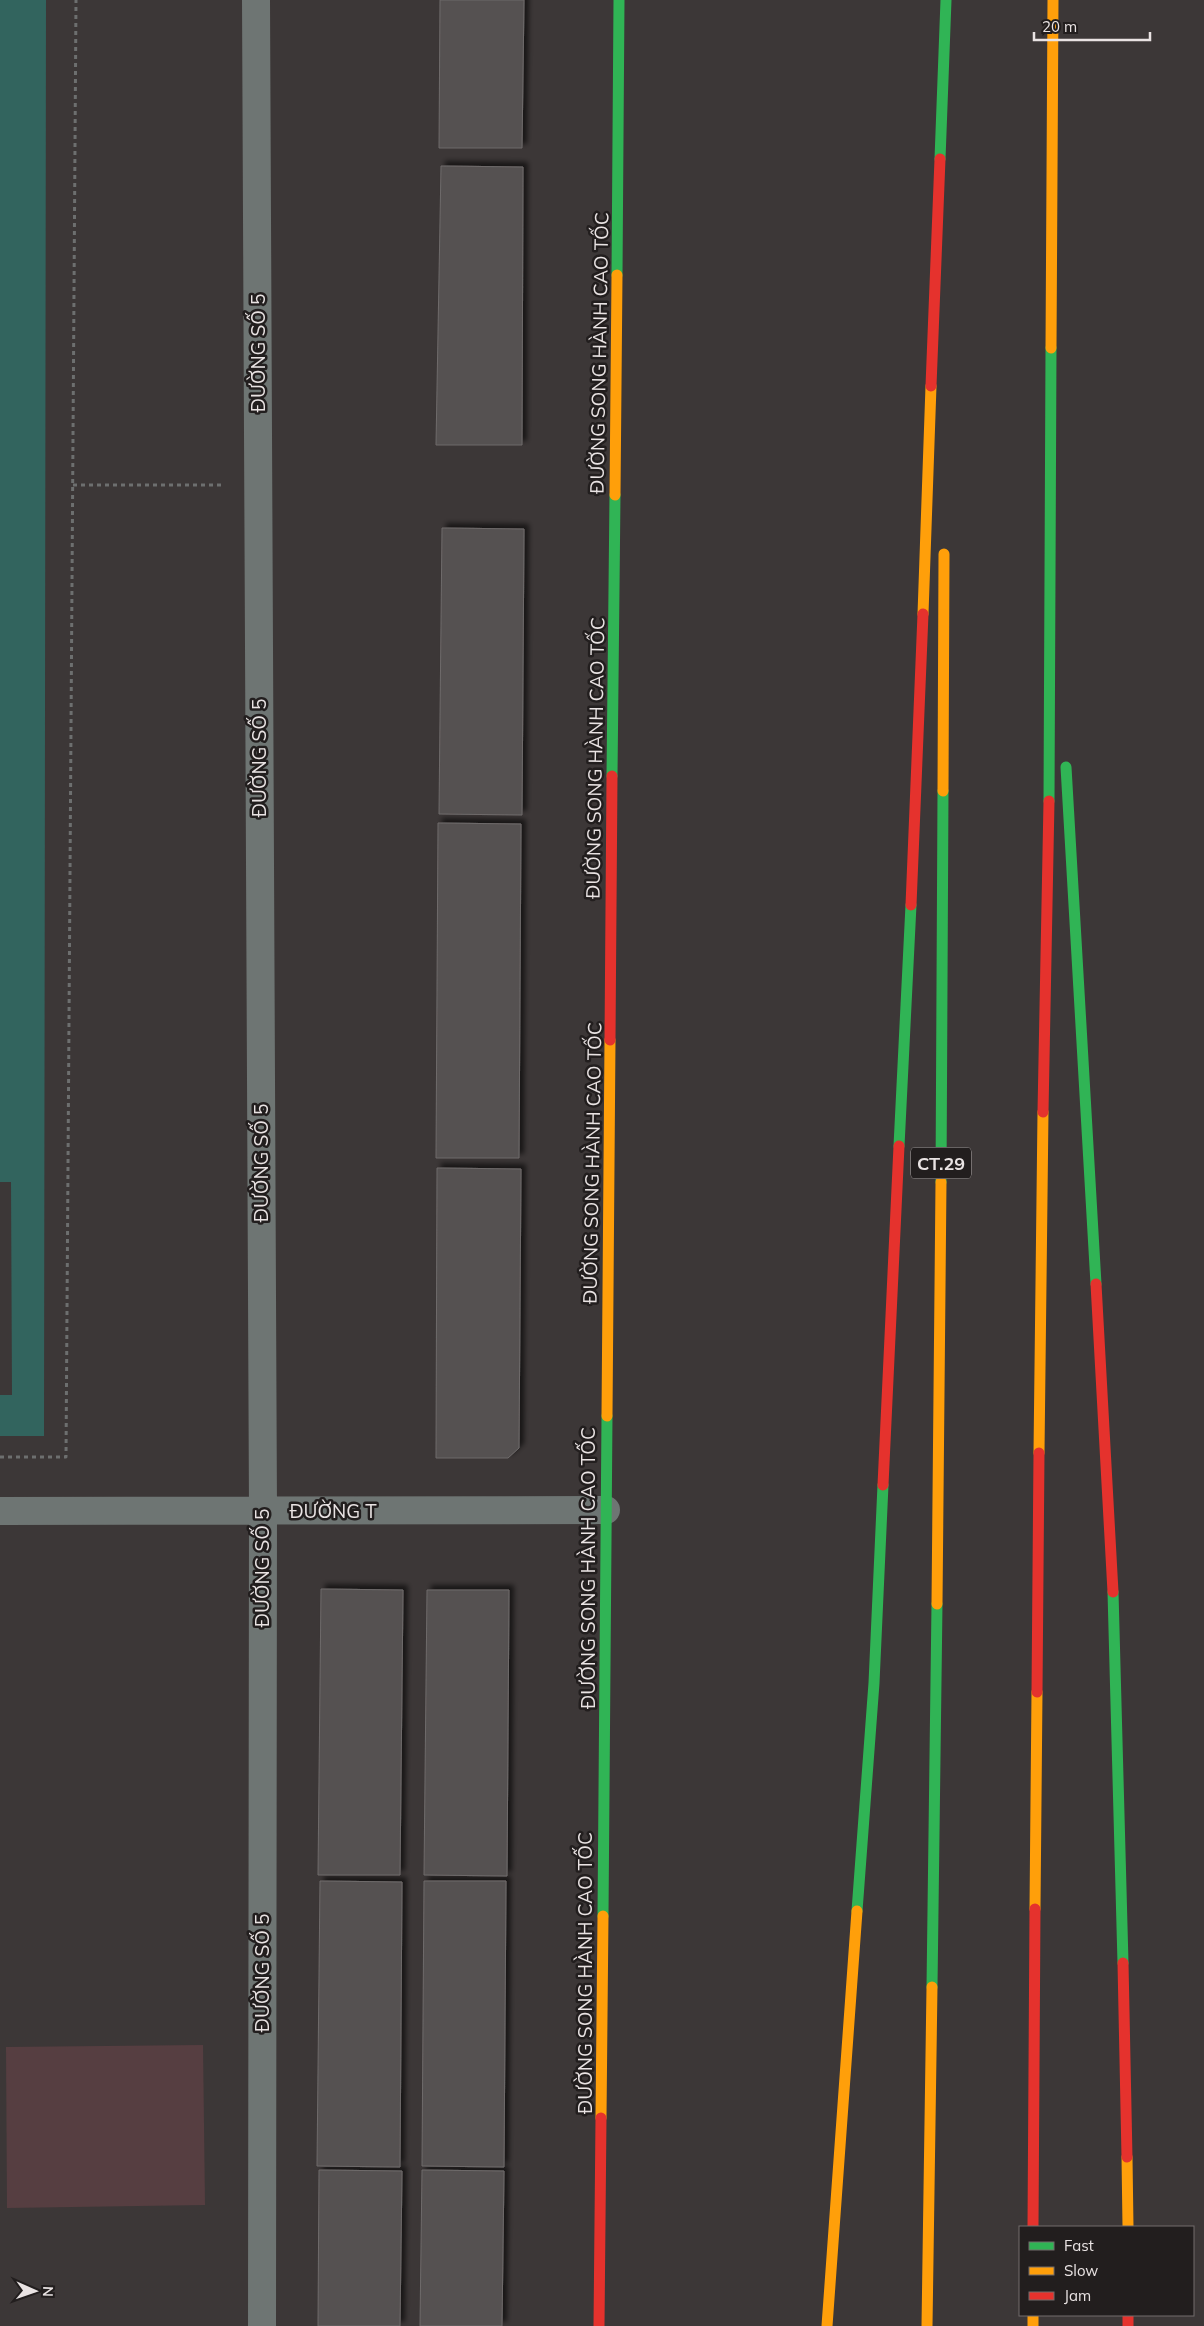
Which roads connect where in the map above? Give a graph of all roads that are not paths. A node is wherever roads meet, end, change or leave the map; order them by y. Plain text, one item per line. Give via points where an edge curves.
1 (256, 0) edge
2 (619, 0) edge
3 (946, 0) edge
4 (1053, 0) edge
5 (1053, 63) junction
6 (944, 347) dead end
7 (944, 546) dead end
8 (1062, 551) dead end
9 (1066, 750) dead end
10 (606, 1510) junction
11 (0, 1511) edge
12 (262, 1511) junction
13 (1033, 2226) edge
14 (1128, 2226) edge
15 (262, 2326) edge
16 (599, 2326) edge
17 (826, 2326) edge
18 (927, 2326) edge

1 - 12 street, ĐƯỜNG SỐ 5
2 - 10 main road, ĐƯỜNG SONG HÀNH CAO TỐC
3 - 6 main road
3 - 17 main road via 914,839 874,1683
4 - 5 main road
5 - 8 main road
5 - 13 main road via 1049,781 1040,1278
7 - 18 main road, CT.29 via 941,1280
9 - 14 main road via 1112,1580
10 - 12 street, ĐƯỜNG T
10 - 16 main road, ĐƯỜNG SONG HÀNH CAO TỐC
11 - 12 street, ĐƯỜNG T
12 - 15 street, ĐƯỜNG SỐ 5

